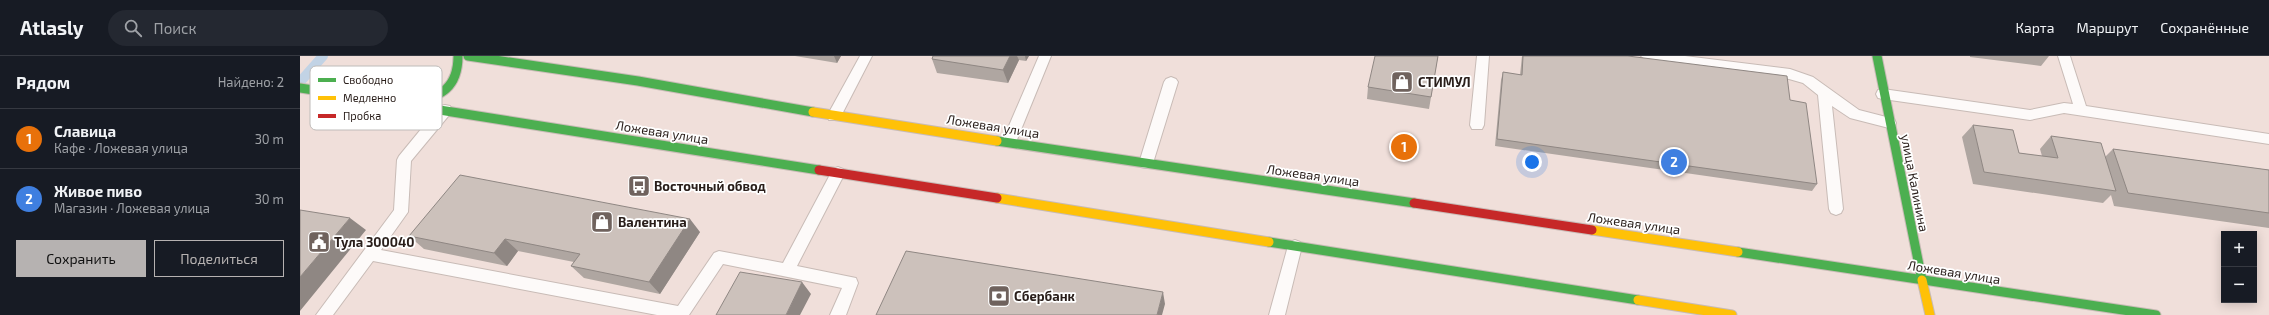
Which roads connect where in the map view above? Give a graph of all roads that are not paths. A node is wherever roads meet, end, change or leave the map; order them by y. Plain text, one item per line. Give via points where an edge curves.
1 (458, 56) edge
2 (468, 56) edge
3 (866, 56) edge
4 (1045, 56) edge
5 (1482, 56) edge
6 (1647, 56) edge
7 (1877, 56) edge
8 (2064, 56) edge
9 (1728, 61) edge
10 (1171, 82) dead end
11 (300, 88) edge
12 (310, 89) edge
13 (1824, 91) junction
14 (442, 94) edge
15 (1883, 94) junction
16 (442, 110) edge
17 (445, 110) junction
18 (2081, 110) junction
19 (442, 114) edge
20 (834, 116) junction
21 (1889, 123) junction
22 (1477, 125) dead end
23 (429, 130) edge
24 (2269, 139) edge
25 (1009, 142) junction
26 (1146, 163) junction
27 (838, 173) junction
28 (1836, 209) dead end
29 (1295, 246) junction
30 (369, 254) junction
31 (787, 270) junction
32 (1922, 280) junction
33 (324, 315) edge
34 (838, 315) edge
35 (1277, 315) edge
36 (1732, 315) edge
37 (1930, 315) edge
38 (2156, 315) edge

1 - 14 main road via 458,77
2 - 20 main road, Ложевая улица via 638,81
3 - 20 lane
4 - 25 lane
5 - 22 lane
6 - 9 lane
7 - 15 main road, улица Калинина
8 - 18 lane
9 - 13 lane via 1790,74 1808,80
10 - 26 lane
11 - 12 main road, Ложевая улица
13 - 21 lane via 1842,107 1856,114
13 - 28 lane
15 - 18 lane via 2030,115 2064,108
15 - 21 main road, улица Калинина
16 - 17 main road, Ложевая улица
17 - 19 lane
17 - 27 main road, Ложевая улица
18 - 24 lane
20 - 25 main road, Ложевая улица
21 - 32 main road, улица Калинина
23 - 30 lane via 404,160 401,212
25 - 26 main road, Ложевая улица
26 - 32 main road, Ложевая улица
27 - 29 main road, Ложевая улица
27 - 31 lane
29 - 35 lane
29 - 36 main road, Ложевая улица
30 - 31 lane via 682,313 719,257
30 - 33 lane
31 - 34 lane via 851,283
32 - 37 main road, улица Калинина
32 - 38 main road, Ложевая улица

